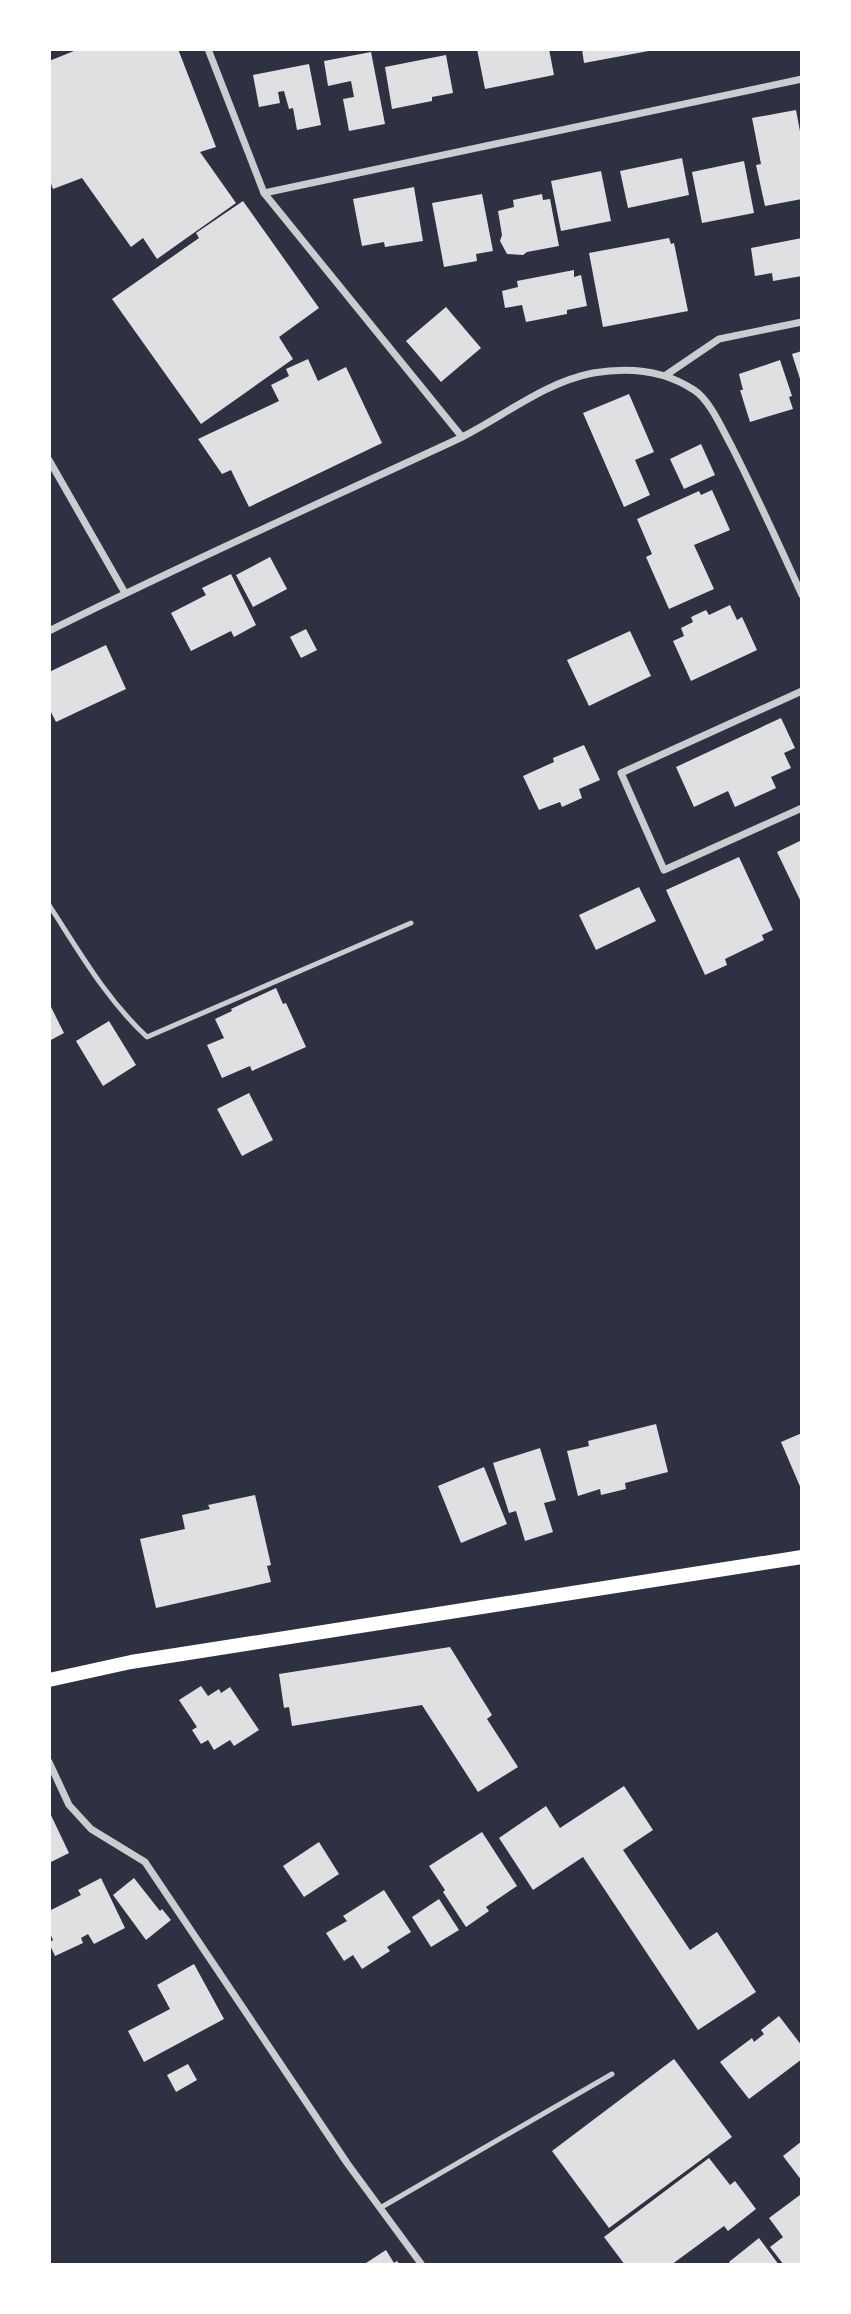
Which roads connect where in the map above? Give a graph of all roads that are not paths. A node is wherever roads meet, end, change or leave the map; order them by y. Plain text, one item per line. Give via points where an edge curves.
1 (208, 49) edge
2 (802, 79) edge
3 (264, 193) junction
4 (802, 322) edge
5 (666, 375) junction
6 (462, 437) junction
7 (49, 460) edge
8 (125, 593) junction
9 (802, 595) edge
10 (49, 631) edge
11 (802, 691) edge
12 (802, 808) edge
13 (49, 905) edge
14 (411, 923) dead end
15 (802, 1558) edge
16 (49, 1679) edge
17 (49, 1762) edge
18 (612, 2074) dead end
19 (380, 2208) junction
20 (422, 2265) edge

1 - 3 street
2 - 3 street
3 - 6 street
4 - 5 street via 719,339
5 - 6 street via 627,369 593,373 557,384
5 - 9 street via 697,392 717,419
6 - 8 street
7 - 8 street
8 - 10 street
11 - 12 street via 621,773 664,870
13 - 14 lane via 104,991 147,1037
15 - 16 main road via 131,1662
17 - 19 street via 69,1805 91,1829 145,1862
18 - 19 lane
19 - 20 street

